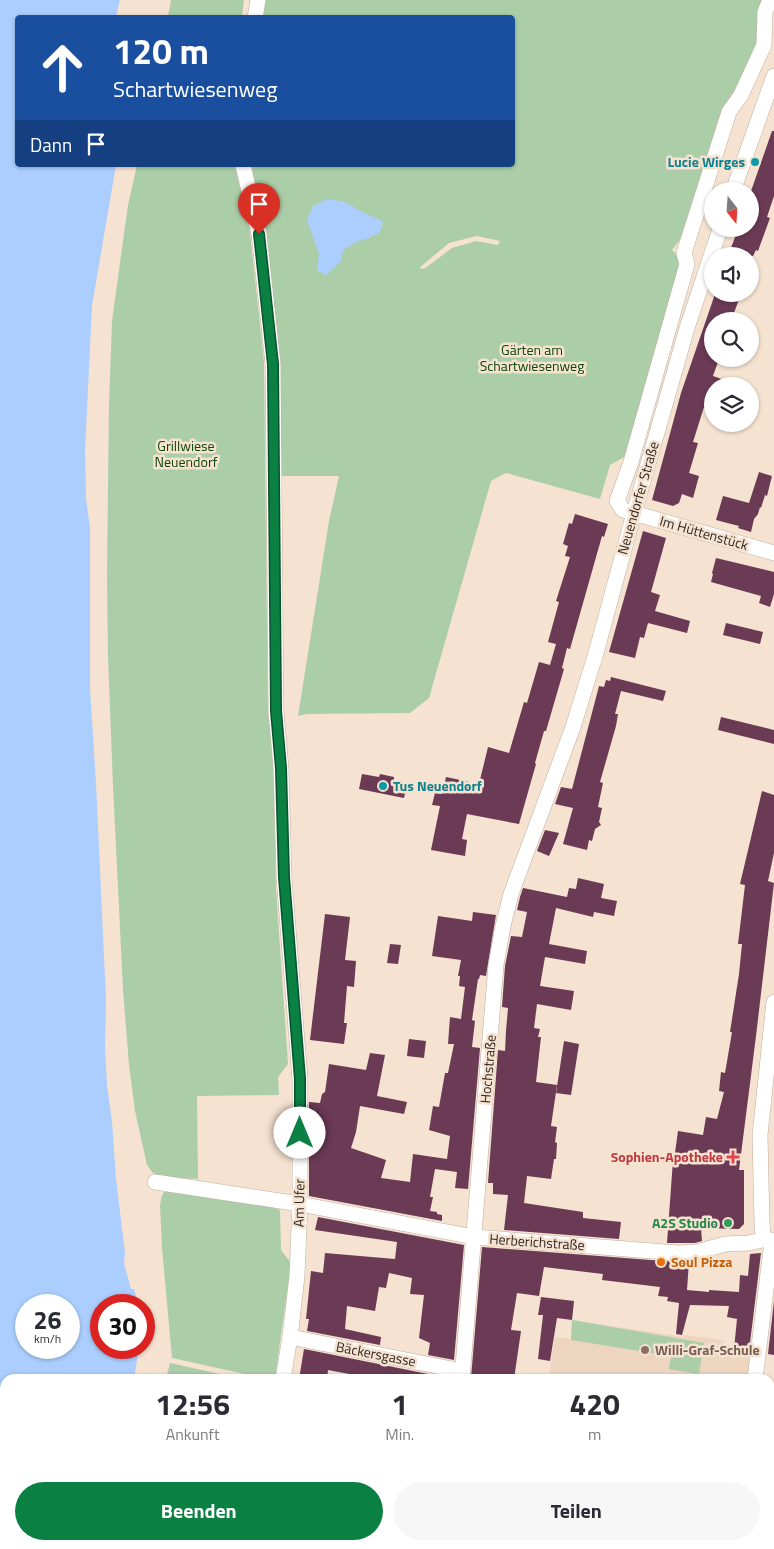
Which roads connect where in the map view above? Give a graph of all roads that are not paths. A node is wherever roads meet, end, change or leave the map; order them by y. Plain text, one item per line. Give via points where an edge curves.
1 (258, 0) edge
2 (770, 0) edge
3 (256, 15) edge
4 (774, 76) edge
5 (243, 167) edge
6 (736, 182) edge
7 (717, 238) edge
8 (628, 512) junction
9 (774, 553) edge
10 (558, 768) joint
11 (774, 1002) edge
12 (156, 1182) dead end
13 (300, 1204) junction
14 (474, 1238) junction
15 (771, 1241) edge
16 (290, 1337) junction
17 (284, 1374) edge
18 (457, 1374) edge
19 (462, 1374) edge
20 (756, 1374) edge

1 - 3 street
2 - 8 street via 765,12 764,45 741,95 729,112 684,253 687,264 617,501
4 - 6 street
5 - 13 street, Am Ufer via 259,234 273,364 279,724 284,877 300,1079
7 - 8 street, Neuendorfer Straße
8 - 9 street, Im Hüttenstück
8 - 10 street, Neuendorfer Straße via 596,653
10 - 14 street, Hochstraße via 502,926
11 - 15 street via 760,1135 763,1234
12 - 13 street, Herberichstraße
13 - 14 street, Herberichstraße
13 - 16 street, Am Ufer
14 - 15 street, Herberichstraße via 678,1253 697,1252 725,1244
14 - 19 street, Hochstraße
15 - 20 street
16 - 17 street, Am Ufer
16 - 18 street, Bäckersgasse

